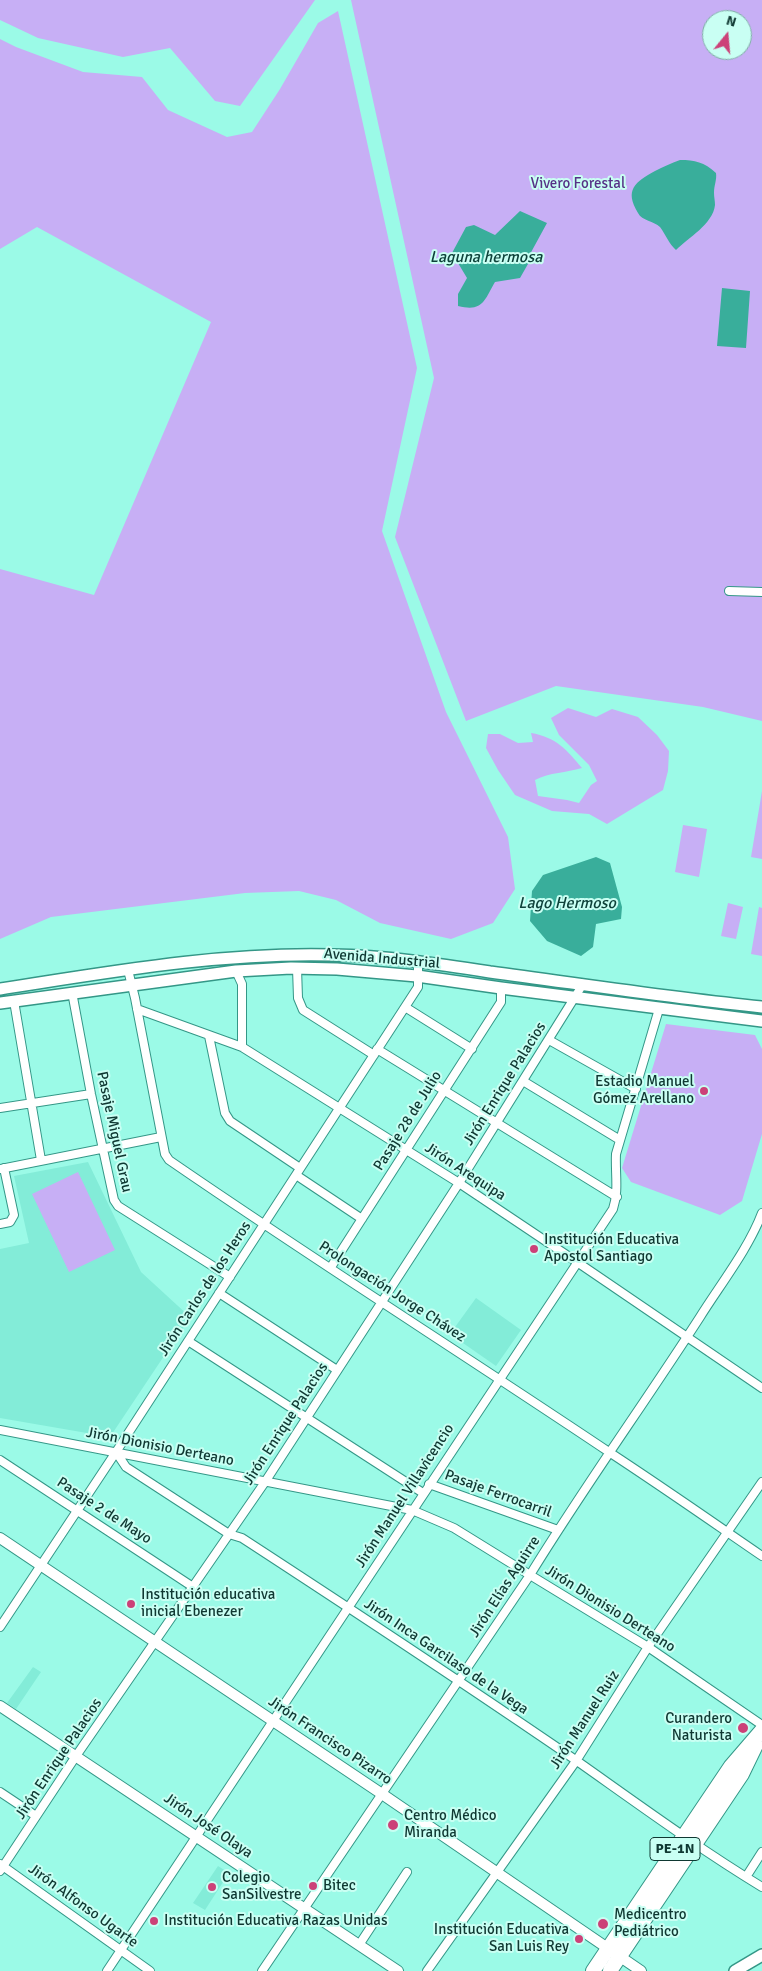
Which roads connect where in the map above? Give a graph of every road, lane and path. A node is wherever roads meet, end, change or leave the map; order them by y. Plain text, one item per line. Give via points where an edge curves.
1 (729, 591) dead end
2 (762, 592) edge
3 (418, 962) junction
4 (297, 968) junction
5 (128, 970) junction
6 (236, 971) junction
7 (417, 976) junction
8 (132, 984) junction
9 (583, 984) junction
10 (501, 988) junction
11 (0, 989) edge
12 (72, 992) junction
13 (575, 997) junction
14 (14, 1001) junction
15 (0, 1004) edge
16 (405, 1007) junction
17 (762, 1007) edge
18 (137, 1009) junction
19 (660, 1009) junction
20 (762, 1021) edge
21 (209, 1036) junction
22 (549, 1040) junction
23 (242, 1047) junction
24 (472, 1049) junction
25 (376, 1052) junction
26 (523, 1081) junction
27 (636, 1089) junction
28 (443, 1090) junction
29 (91, 1094) junction
30 (32, 1103) junction
31 (0, 1108) edge
32 (340, 1108) junction
33 (496, 1123) junction
34 (161, 1137) junction
35 (620, 1140) junction
36 (102, 1150) junction
37 (406, 1150) junction
38 (41, 1160) junction
39 (2, 1168) edge
40 (298, 1172) junction
41 (458, 1183) junction
42 (617, 1197) junction
43 (762, 1213) edge
44 (362, 1219) junction
45 (0, 1224) edge
46 (263, 1225) junction
47 (759, 1226) edge
48 (578, 1262) junction
49 (331, 1267) junction
50 (230, 1277) junction
51 (219, 1294) junction
52 (382, 1302) junction
53 (687, 1337) junction
54 (188, 1341) junction
55 (337, 1370) junction
56 (499, 1379) junction
57 (762, 1388) edge
58 (306, 1417) junction
59 (0, 1430) edge
60 (116, 1452) junction
61 (610, 1452) junction
62 (0, 1460) edge
63 (265, 1482) junction
64 (762, 1482) edge
65 (429, 1484) junction
66 (423, 1493) junction
67 (78, 1510) junction
68 (412, 1510) junction
69 (558, 1530) junction
70 (727, 1532) junction
71 (229, 1534) junction
72 (0, 1538) edge
73 (762, 1556) edge
74 (42, 1565) junction
75 (530, 1575) junction
76 (193, 1587) junction
77 (348, 1607) junction
78 (0, 1626) edge
79 (155, 1641) junction
80 (648, 1647) junction
81 (459, 1681) junction
82 (0, 1706) edge
83 (274, 1721) junction
84 (762, 1725) edge
85 (762, 1731) edge
86 (76, 1756) junction
87 (576, 1761) junction
88 (0, 1792) edge
89 (382, 1794) junction
90 (36, 1816) junction
91 (197, 1836) junction
92 (689, 1840) junction
93 (762, 1852) edge
94 (1, 1867) edge
95 (407, 1872) dead end
96 (497, 1872) junction
97 (746, 1877) junction
98 (762, 1887) edge
99 (304, 1908) junction
100 (359, 1945) junction
101 (121, 1950) junction
102 (614, 1953) junction
103 (762, 1955) edge
104 (107, 1971) edge
105 (150, 1971) edge
106 (262, 1971) edge
107 (398, 1971) edge
108 (427, 1971) edge
109 (594, 1971) edge
110 (610, 1971) edge
111 (641, 1971) edge
112 (735, 1971) edge

1 - 2 street
3 - 5 main road, Avenida Industrial via 291,954
3 - 7 street, Jirón Carlos de los Heros
3 - 9 main road, Avenida Industrial
4 - 6 main road, Avenida Industrial
4 - 7 main road, Avenida Industrial
4 - 25 street via 298,998 303,1010
5 - 8 street, Prolongación Jorge Chávez
5 - 11 main road, Avenida Industrial
6 - 8 main road, Avenida Industrial
6 - 23 street via 242,984
7 - 10 main road, Avenida Industrial
7 - 16 street, Jirón Carlos de los Heros via 418,987
8 - 12 main road, Avenida Industrial
8 - 18 street, Prolongación Jorge Chávez
9 - 13 street, Jirón Enrique Palacios
9 - 17 main road, Avenida Industrial
10 - 13 main road, Avenida Industrial
10 - 24 street, Pasaje 28 de Julio via 501,1002
12 - 14 main road, Avenida Industrial
12 - 29 street, Pasaje Miguel Grau
13 - 19 main road, Avenida Industrial
13 - 22 street, Jirón Enrique Palacios
14 - 15 main road, Avenida Industrial
14 - 30 street
16 - 24 street
16 - 25 street, Jirón Carlos de los Heros
18 - 21 street, Jirón Arequipa
18 - 34 street, Prolongación Jorge Chávez
19 - 20 main road, Avenida Industrial
19 - 27 street, Jirón Manuel Villavicencio
21 - 23 street, Jirón Arequipa
21 - 40 street via 225,1113 230,1121
22 - 26 street, Jirón Enrique Palacios
22 - 27 street
23 - 32 street, Jirón Arequipa
24 - 28 street, Pasaje 28 de Julio
25 - 28 street
25 - 32 street, Jirón Carlos de los Heros
26 - 33 street, Jirón Enrique Palacios
26 - 35 street
27 - 35 street, Jirón Manuel Villavicencio
28 - 33 street
28 - 37 street, Pasaje 28 de Julio
29 - 30 street
29 - 36 street, Pasaje Miguel Grau
30 - 31 street
30 - 38 street
32 - 37 street, Jirón Arequipa
32 - 40 street, Jirón Carlos de los Heros
33 - 41 street, Jirón Enrique Palacios
33 - 42 street
34 - 36 street
34 - 46 street, Prolongación Jorge Chávez via 164,1154 169,1160
35 - 42 street, Jirón Manuel Villavicencio via 615,1170
36 - 38 street
36 - 50 street, Pasaje Miguel Grau via 118,1206
37 - 41 street, Jirón Arequipa
37 - 44 street, Pasaje 28 de Julio
38 - 39 street
39 - 45 street via 14,1215 10,1222
40 - 44 street
40 - 46 street, Jirón Carlos de los Heros
41 - 48 street, Jirón Arequipa
41 - 52 street, Jirón Enrique Palacios
42 - 48 street, Jirón Manuel Villavicencio via 614,1209
43 - 47 street, Jirón Elías Aguirre
44 - 49 street, Pasaje 28 de Julio
46 - 49 street, Prolongación Jorge Chávez
46 - 50 street, Jirón Carlos de los Heros
47 - 53 street, Jirón Elías Aguirre
48 - 53 street, Jirón Arequipa
48 - 56 street, Jirón Manuel Villavicencio
49 - 52 street, Prolongación Jorge Chávez
50 - 51 street, Jirón Carlos de los Heros
51 - 54 street, Jirón Carlos de los Heros
51 - 55 street
52 - 55 street, Jirón Enrique Palacios
52 - 56 street, Prolongación Jorge Chávez
53 - 57 street, Jirón Arequipa
53 - 61 street, Jirón Elías Aguirre
54 - 58 street
54 - 60 street, Jirón Carlos de los Heros
55 - 58 street, Jirón Enrique Palacios
56 - 61 street, Prolongación Jorge Chávez
56 - 65 street, Jirón Manuel Villavicencio
58 - 63 street, Jirón Enrique Palacios
58 - 66 street
59 - 60 street, Jirón Dionisio Derteano
60 - 63 street, Jirón Dionisio Derteano
60 - 67 street, Jirón Carlos de los Heros
60 - 71 street, Jirón Inca Garcilaso de la Vega via 126,1468
61 - 69 street, Jirón Elías Aguirre
61 - 70 street, Prolongación Jorge Chávez
62 - 67 street, Pasaje 2 de Mayo
63 - 68 street, Jirón Dionisio Derteano
63 - 71 street, Jirón Enrique Palacios
64 - 70 street, Jirón Manuel Ruiz
65 - 66 street, Jirón Manuel Villavicencio
65 - 69 street, Pasaje Ferrocarril
66 - 68 street, Jirón Manuel Villavicencio
67 - 74 street, Jirón Carlos de los Heros
67 - 76 street, Pasaje 2 de Mayo
68 - 75 street, Jirón Dionisio Derteano via 454,1528
68 - 77 street, Jirón Manuel Villavicencio
69 - 75 street, Jirón Elías Aguirre
70 - 73 street, Prolongación Jorge Chávez
70 - 80 street, Jirón Manuel Ruiz
71 - 76 street, Jirón Enrique Palacios
71 - 77 street, Jirón Inca Garcilaso de la Vega via 242,1538
72 - 74 street, Jirón Francisco Pizarro
74 - 78 street, Jirón Carlos de los Heros
74 - 79 street, Jirón Francisco Pizarro
75 - 80 street, Jirón Dionisio Derteano
75 - 81 street, Jirón Elías Aguirre
76 - 79 street, Jirón Enrique Palacios
77 - 81 street, Jirón Inca Garcilaso de la Vega
77 - 83 street, Jirón Manuel Villavicencio
79 - 83 street, Jirón Francisco Pizarro
79 - 86 street, Jirón Enrique Palacios
80 - 84 street, Jirón Dionisio Derteano
80 - 87 street, Jirón Manuel Ruiz
81 - 87 street, Jirón Inca Garcilaso de la Vega
81 - 89 street, Jirón Elías Aguirre
82 - 86 street, Jirón José Olaya
83 - 89 street, Jirón Francisco Pizarro
83 - 91 street, Jirón Manuel Villavicencio
85 - 92 highway, PE-1N via 730,1766
86 - 90 street, Jirón Enrique Palacios
86 - 91 street, Jirón José Olaya
87 - 92 street, Jirón Inca Garcilaso de la Vega
87 - 96 street, Jirón Manuel Ruiz
88 - 90 street
89 - 96 street, Jirón Francisco Pizarro
89 - 99 street, Jirón Elías Aguirre
90 - 94 street, Jirón Enrique Palacios
91 - 99 street, Jirón José Olaya
91 - 101 street, Jirón Manuel Villavicencio
92 - 97 street, Jirón Inca Garcilaso de la Vega
92 - 102 highway, PE-1N
93 - 97 street
94 - 101 street, Jirón Alfonso Ugarte
95 - 100 street
96 - 102 street, Jirón Francisco Pizarro
96 - 108 street, Jirón Manuel Ruiz
97 - 98 street, Jirón Inca Garcilaso de la Vega
99 - 100 street, Jirón José Olaya
99 - 106 street, Jirón Elías Aguirre
100 - 107 street, Jirón José Olaya
101 - 104 street, Jirón Manuel Villavicencio
101 - 105 street, Jirón Alfonso Ugarte
102 - 109 highway, PE-1N
102 - 110 highway, PE-1N
102 - 111 street, Jirón Francisco Pizarro
103 - 112 main road

